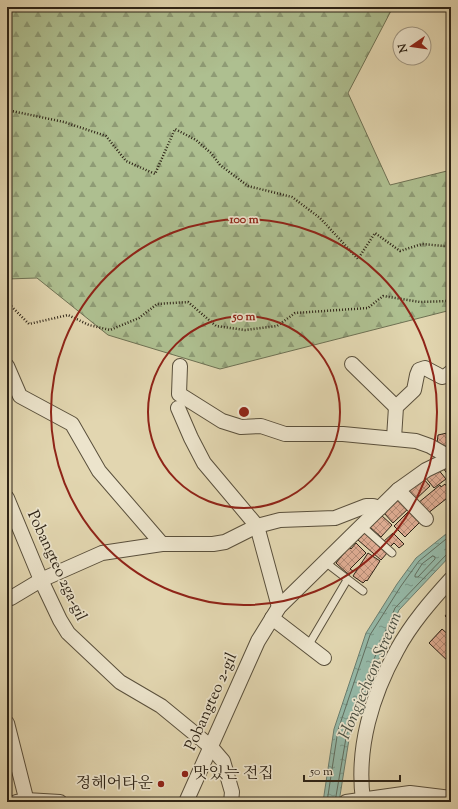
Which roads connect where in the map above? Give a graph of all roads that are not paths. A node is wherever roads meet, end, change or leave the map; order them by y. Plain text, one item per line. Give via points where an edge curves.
1 (352, 364) dead end
2 (7, 366) edge
3 (180, 366) dead end
4 (451, 372) edge
5 (396, 407) junction
6 (178, 408) dead end
7 (394, 438) junction
8 (451, 458) edge
9 (398, 490) junction
10 (7, 498) edge
11 (380, 508) junction
12 (426, 519) dead end
13 (258, 526) junction
14 (362, 526) junction
15 (162, 544) junction
16 (392, 554) dead end
17 (325, 562) junction
18 (41, 580) junction
19 (348, 580) junction
20 (451, 580) edge
21 (363, 590) dead end
22 (7, 596) edge
23 (275, 613) junction
24 (308, 646) junction
25 (324, 658) dead end
26 (7, 723) edge
27 (211, 747) junction
28 (410, 798) edge
29 (451, 798) edge
30 (23, 801) edge
31 (353, 801) edge
32 (60, 802) edge
33 (186, 802) edge
34 (231, 802) edge

1 - 5 street
2 - 15 street via 20,396 72,424 99,471
3 - 7 street via 179,394 222,421 241,427 261,426 285,434 342,434
4 - 5 street via 442,377 425,368 421,369 416,375 414,390
5 - 7 street
6 - 13 street via 204,463
7 - 8 street via 416,441
8 - 9 street, Pobangteo 2-gil via 426,470
9 - 11 street, Pobangteo 2-gil
9 - 12 street
10 - 18 street, Pobangteo 2ga-gil
11 - 13 street via 366,506 335,518 280,520
11 - 14 street, Pobangteo 2-gil
13 - 15 street via 225,542
13 - 23 street
14 - 16 lane
14 - 17 street, Pobangteo 2-gil
15 - 18 street via 102,553
17 - 19 lane
17 - 23 street, Pobangteo 2-gil
18 - 22 street via 10,598
18 - 27 street, Pobangteo 2ga-gil via 60,620 78,644 120,682 161,706
19 - 21 lane
19 - 24 lane
20 - 31 street via 411,628 379,688 361,755 361,786
23 - 24 street
23 - 27 street, Pobangteo 2-gil via 240,678
24 - 25 street
26 - 30 street
27 - 33 street, Pobangteo 2-gil
27 - 34 street, Pobangteo 2ga-gil via 223,761 232,792
28 - 29 street
28 - 31 street
30 - 32 street

